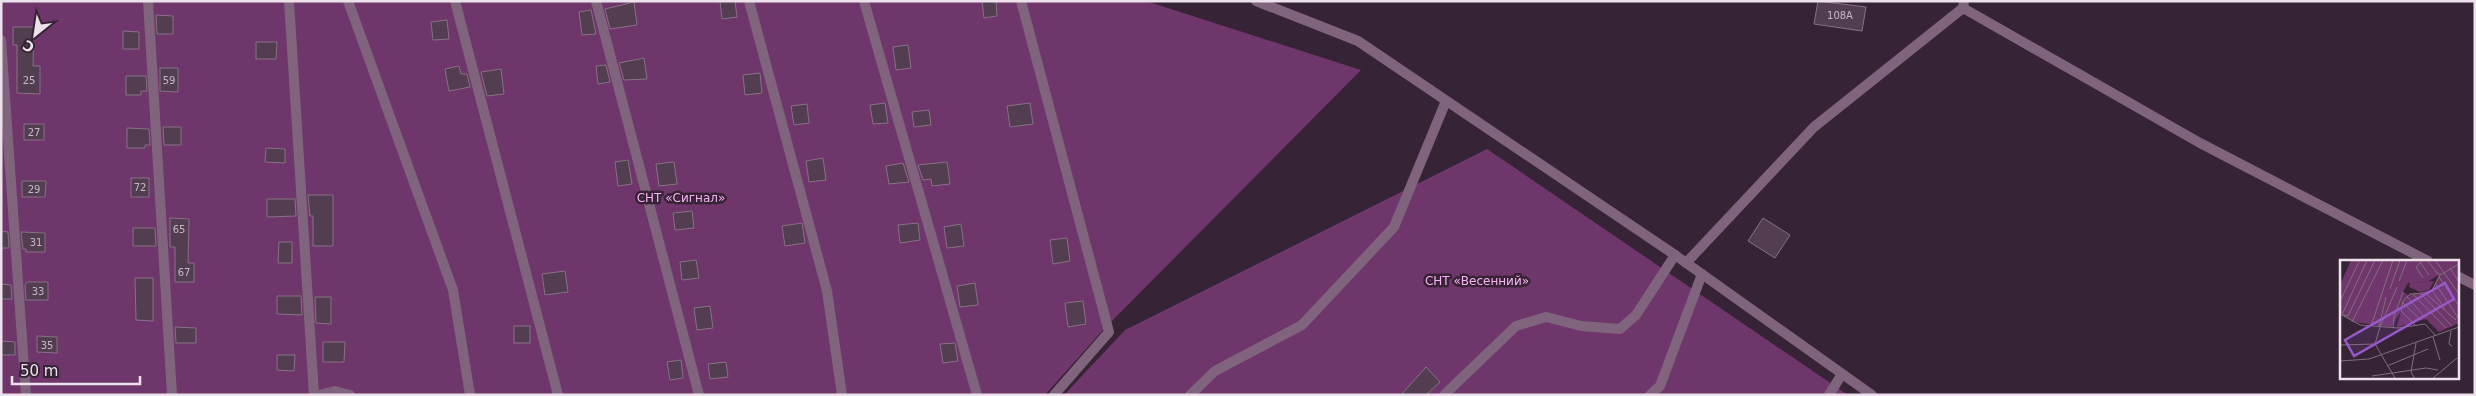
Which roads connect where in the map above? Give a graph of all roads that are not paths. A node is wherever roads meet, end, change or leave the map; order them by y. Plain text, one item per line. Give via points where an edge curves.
1 (148, 1) edge
2 (288, 1) edge
3 (348, 1) edge
4 (455, 1) edge
5 (596, 1) edge
6 (749, 1) edge
7 (864, 1) edge
8 (1021, 1) edge
9 (1256, 1) edge
10 (1963, 4) edge
11 (1, 40) edge
12 (1446, 101) junction
13 (1675, 255) junction
14 (2426, 260) edge
15 (1686, 263) junction
16 (1702, 274) junction
17 (2458, 276) edge
18 (2475, 285) edge
19 (1842, 374) junction
20 (26, 395) edge
21 (172, 395) edge
22 (314, 395) edge
23 (319, 395) edge
24 (350, 395) edge
25 (470, 395) edge
26 (558, 395) edge
27 (699, 395) edge
28 (842, 395) edge
29 (977, 395) edge
30 (1054, 395) edge
31 (1190, 395) edge
32 (1444, 395) edge
33 (1650, 395) edge
34 (1829, 395) edge
35 (1872, 395) edge

1 - 21 street
2 - 22 street
3 - 25 street via 453,290
4 - 26 street
5 - 27 street
6 - 28 street via 827,292
7 - 29 street
8 - 30 street via 1108,332
9 - 12 street via 1358,42
10 - 14 street via 2200,143
10 - 15 street via 1814,127
11 - 20 street
12 - 13 street
12 - 31 street via 1394,227 1302,325 1215,371
13 - 15 street
13 - 32 street via 1636,315 1620,328 1580,326 1546,316 1516,326
15 - 16 street
16 - 19 street
16 - 33 street via 1660,386
17 - 18 street
19 - 34 street
19 - 35 street
23 - 24 street via 336,391

